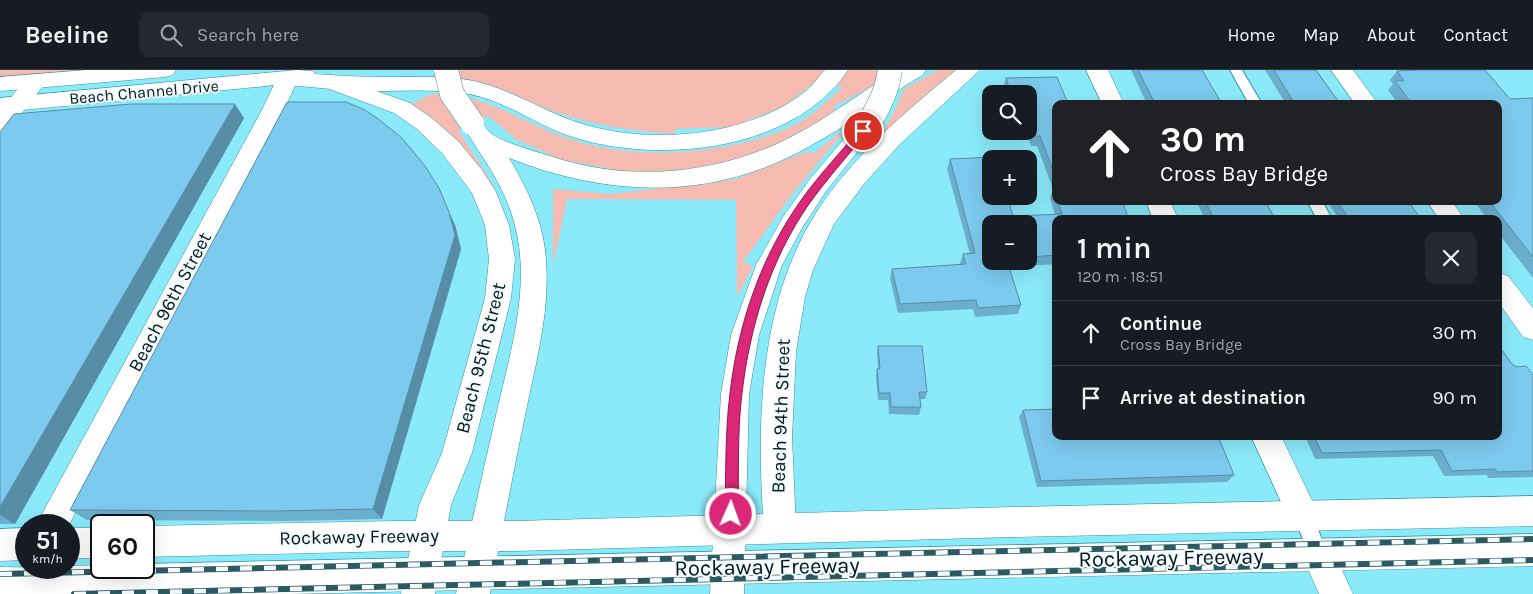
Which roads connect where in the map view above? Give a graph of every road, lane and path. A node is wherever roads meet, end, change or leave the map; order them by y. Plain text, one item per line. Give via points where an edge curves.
1 (166, 70) edge
2 (355, 70) edge
3 (446, 70) edge
4 (890, 70) edge
5 (914, 70) edge
6 (969, 70) edge
7 (1097, 70) edge
8 (1236, 70) edge
9 (1342, 70) edge
10 (833, 76) edge
11 (287, 79) junction
12 (36, 81) junction
13 (332, 82) junction
14 (0, 84) edge
15 (1111, 100) edge
16 (1254, 100) edge
17 (1364, 100) edge
18 (9, 104) edge
19 (0, 126) edge
20 (479, 131) junction
21 (1502, 287) edge
22 (1533, 329) edge
23 (1268, 440) edge
24 (1533, 511) edge
25 (58, 514) edge
26 (1303, 515) junction
27 (780, 528) junction
28 (731, 530) junction
29 (429, 536) junction
30 (485, 536) junction
31 (155, 542) edge
32 (15, 544) edge
33 (0, 545) edge
34 (1533, 550) edge
35 (1318, 555) junction
36 (727, 581) edge
37 (16, 582) edge
38 (420, 584) edge
39 (475, 584) edge
40 (1336, 594) edge

1 - 12 street, Beach Channel Drive
2 - 11 street, Beach Channel Drive
3 - 20 street, bridge via 452,94
4 - 28 street, bridge via 890,81 881,105 806,202 773,258 753,310 745,335 734,411
5 - 20 street via 782,151 740,167 695,178 601,177 556,167
6 - 27 street, Beach 94th Street via 914,119 858,177 825,220 801,268 784,324 778,374 777,499
7 - 15 street
8 - 16 lane
9 - 17 street
10 - 13 street, Beach Channel Drive via 800,105 749,129 701,140 661,143 591,134 473,88 440,84
11 - 13 street, Beach Channel Drive
11 - 18 street, Beach Channel Drive
11 - 25 street, Beach 96th Street
12 - 14 street, Beach Channel Drive
12 - 18 street
13 - 29 street, Beach 95th Street via 402,108 437,134 474,176 497,226 502,259 498,298 457,453 435,505
18 - 19 street
20 - 30 street via 522,205 533,256 529,322
21 - 22 street
23 - 26 street
24 - 26 street, Rockaway Freeway
26 - 27 street, Rockaway Freeway
26 - 35 lane
27 - 28 street, Rockaway Freeway
27 - 36 street
28 - 30 street, Rockaway Freeway
28 - 36 street
29 - 30 street, Rockaway Freeway
29 - 31 street, Rockaway Freeway
29 - 38 street, Beach 95th Street
30 - 39 street
32 - 33 street
34 - 35 street, Rockaway Freeway
35 - 36 street, Rockaway Freeway
35 - 40 street
36 - 39 street, Rockaway Freeway
37 - 38 street, Rockaway Freeway
38 - 39 street, Rockaway Freeway

